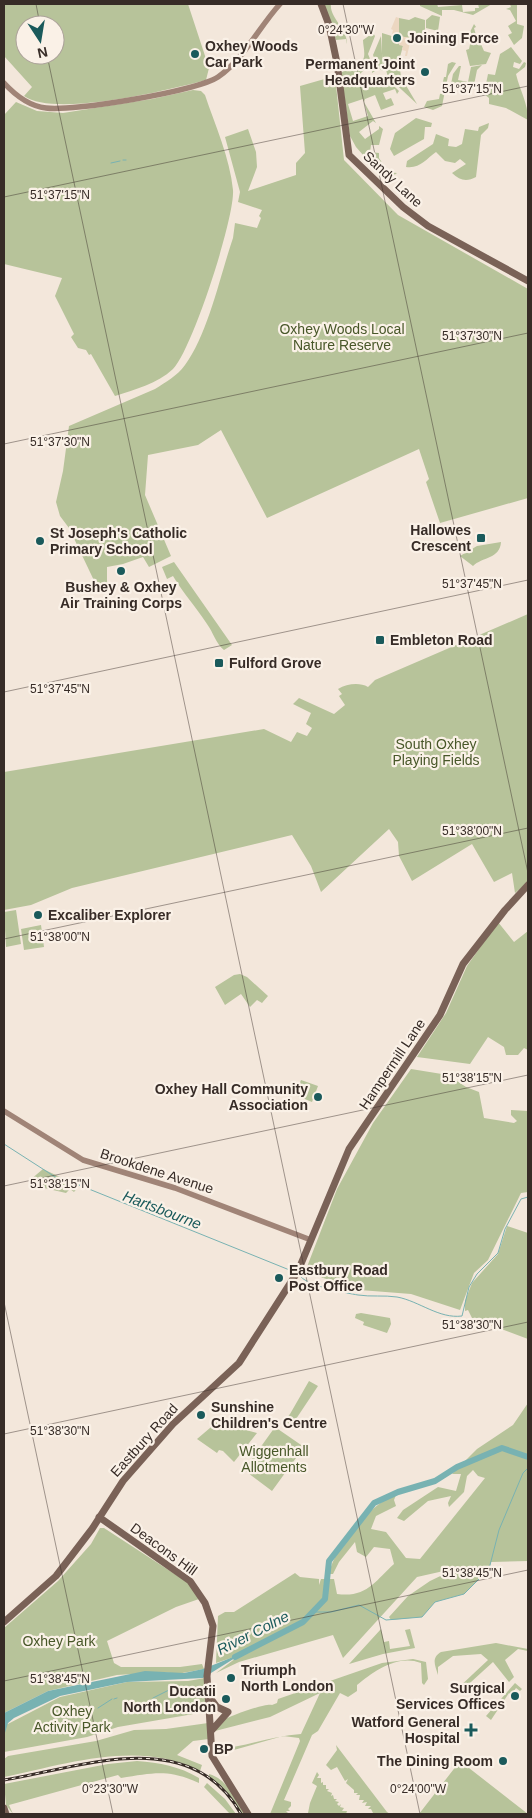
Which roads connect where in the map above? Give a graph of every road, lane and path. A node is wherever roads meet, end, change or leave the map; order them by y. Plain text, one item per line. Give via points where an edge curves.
1 (280, 4) edge
2 (321, 4) edge
3 (4, 83) edge
4 (528, 281) edge
5 (528, 885) edge
6 (4, 1111) edge
7 (311, 1240) junction
8 (298, 1270) joint
9 (99, 1518) junction
10 (4, 1622) edge
11 (210, 1698) junction
12 (212, 1730) junction
13 (4, 1808) edge
14 (6, 1814) edge
15 (248, 1814) edge

1 - 3 main road via 226,70 205,83 139,98 70,108 45,108 24,101
2 - 4 main road, Sandy Lane via 337,63 349,155 428,226
5 - 7 main road, Hampermill Lane via 463,964 440,1014 349,1149
6 - 7 main road, Brookdene Avenue via 83,1160 176,1188
7 - 8 main road, Hampermill Lane
8 - 9 main road, Eastbury Road via 239,1363 167,1430 123,1481
9 - 10 main road, Eastbury Road via 56,1576
9 - 11 main road, Deacons Hill via 192,1584 210,1613
11 - 12 main road, Deacons Hill
11 - 12 main road via 217,1707 228,1712
12 - 15 main road, Deacons Hill via 215,1763
13 - 14 main road

